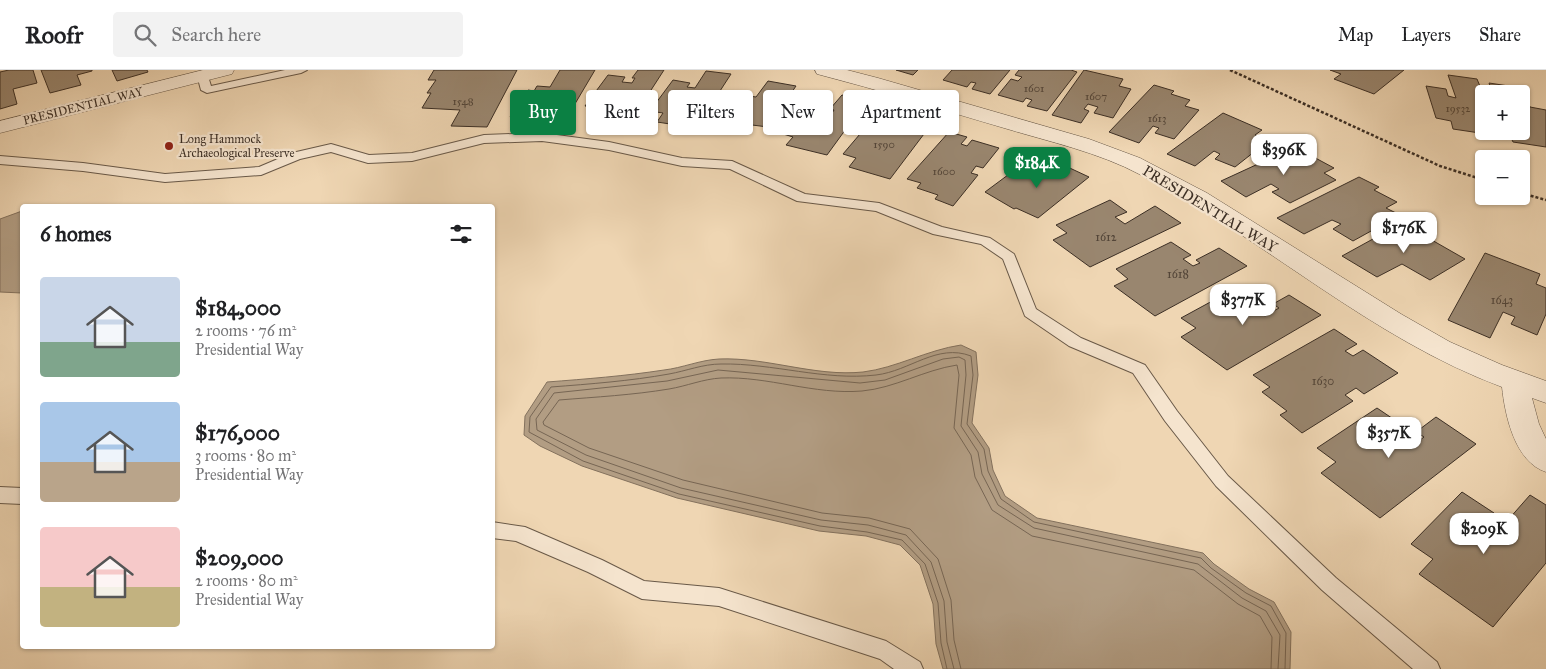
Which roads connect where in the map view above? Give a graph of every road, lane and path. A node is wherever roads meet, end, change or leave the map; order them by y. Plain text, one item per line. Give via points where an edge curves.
1 (225, 70) edge
2 (301, 70) edge
3 (824, 70) edge
4 (1230, 70) edge
5 (203, 75) junction
6 (0, 127) edge
7 (0, 160) edge
8 (1475, 177) edge
9 (1530, 196) edge
10 (1546, 200) edge
11 (1516, 383) junction
12 (1546, 392) edge
13 (1546, 460) edge
14 (0, 495) edge
15 (20, 496) edge
16 (495, 530) edge
17 (912, 669) edge
18 (1429, 669) edge

1 - 5 street, PRESIDENTIAL WAY
2 - 5 lane via 207,90
3 - 11 street, PRESIDENTIAL WAY via 875,82 1086,146 1148,170 1428,343
4 - 8 path via 1440,166
5 - 6 street, PRESIDENTIAL WAY
7 - 18 lane via 165,178 262,171 296,156 331,148 368,159 412,158 484,139 542,137 609,146 682,162 732,165 802,198 879,207 938,231 985,242 1009,257 1030,312 1075,342 1139,369 1222,481 1328,584
9 - 10 path
11 - 12 street, PRESIDENTIAL WAY
11 - 13 street via 1517,404 1526,428
14 - 15 lane
16 - 17 lane via 518,533 642,590 719,597 886,652

